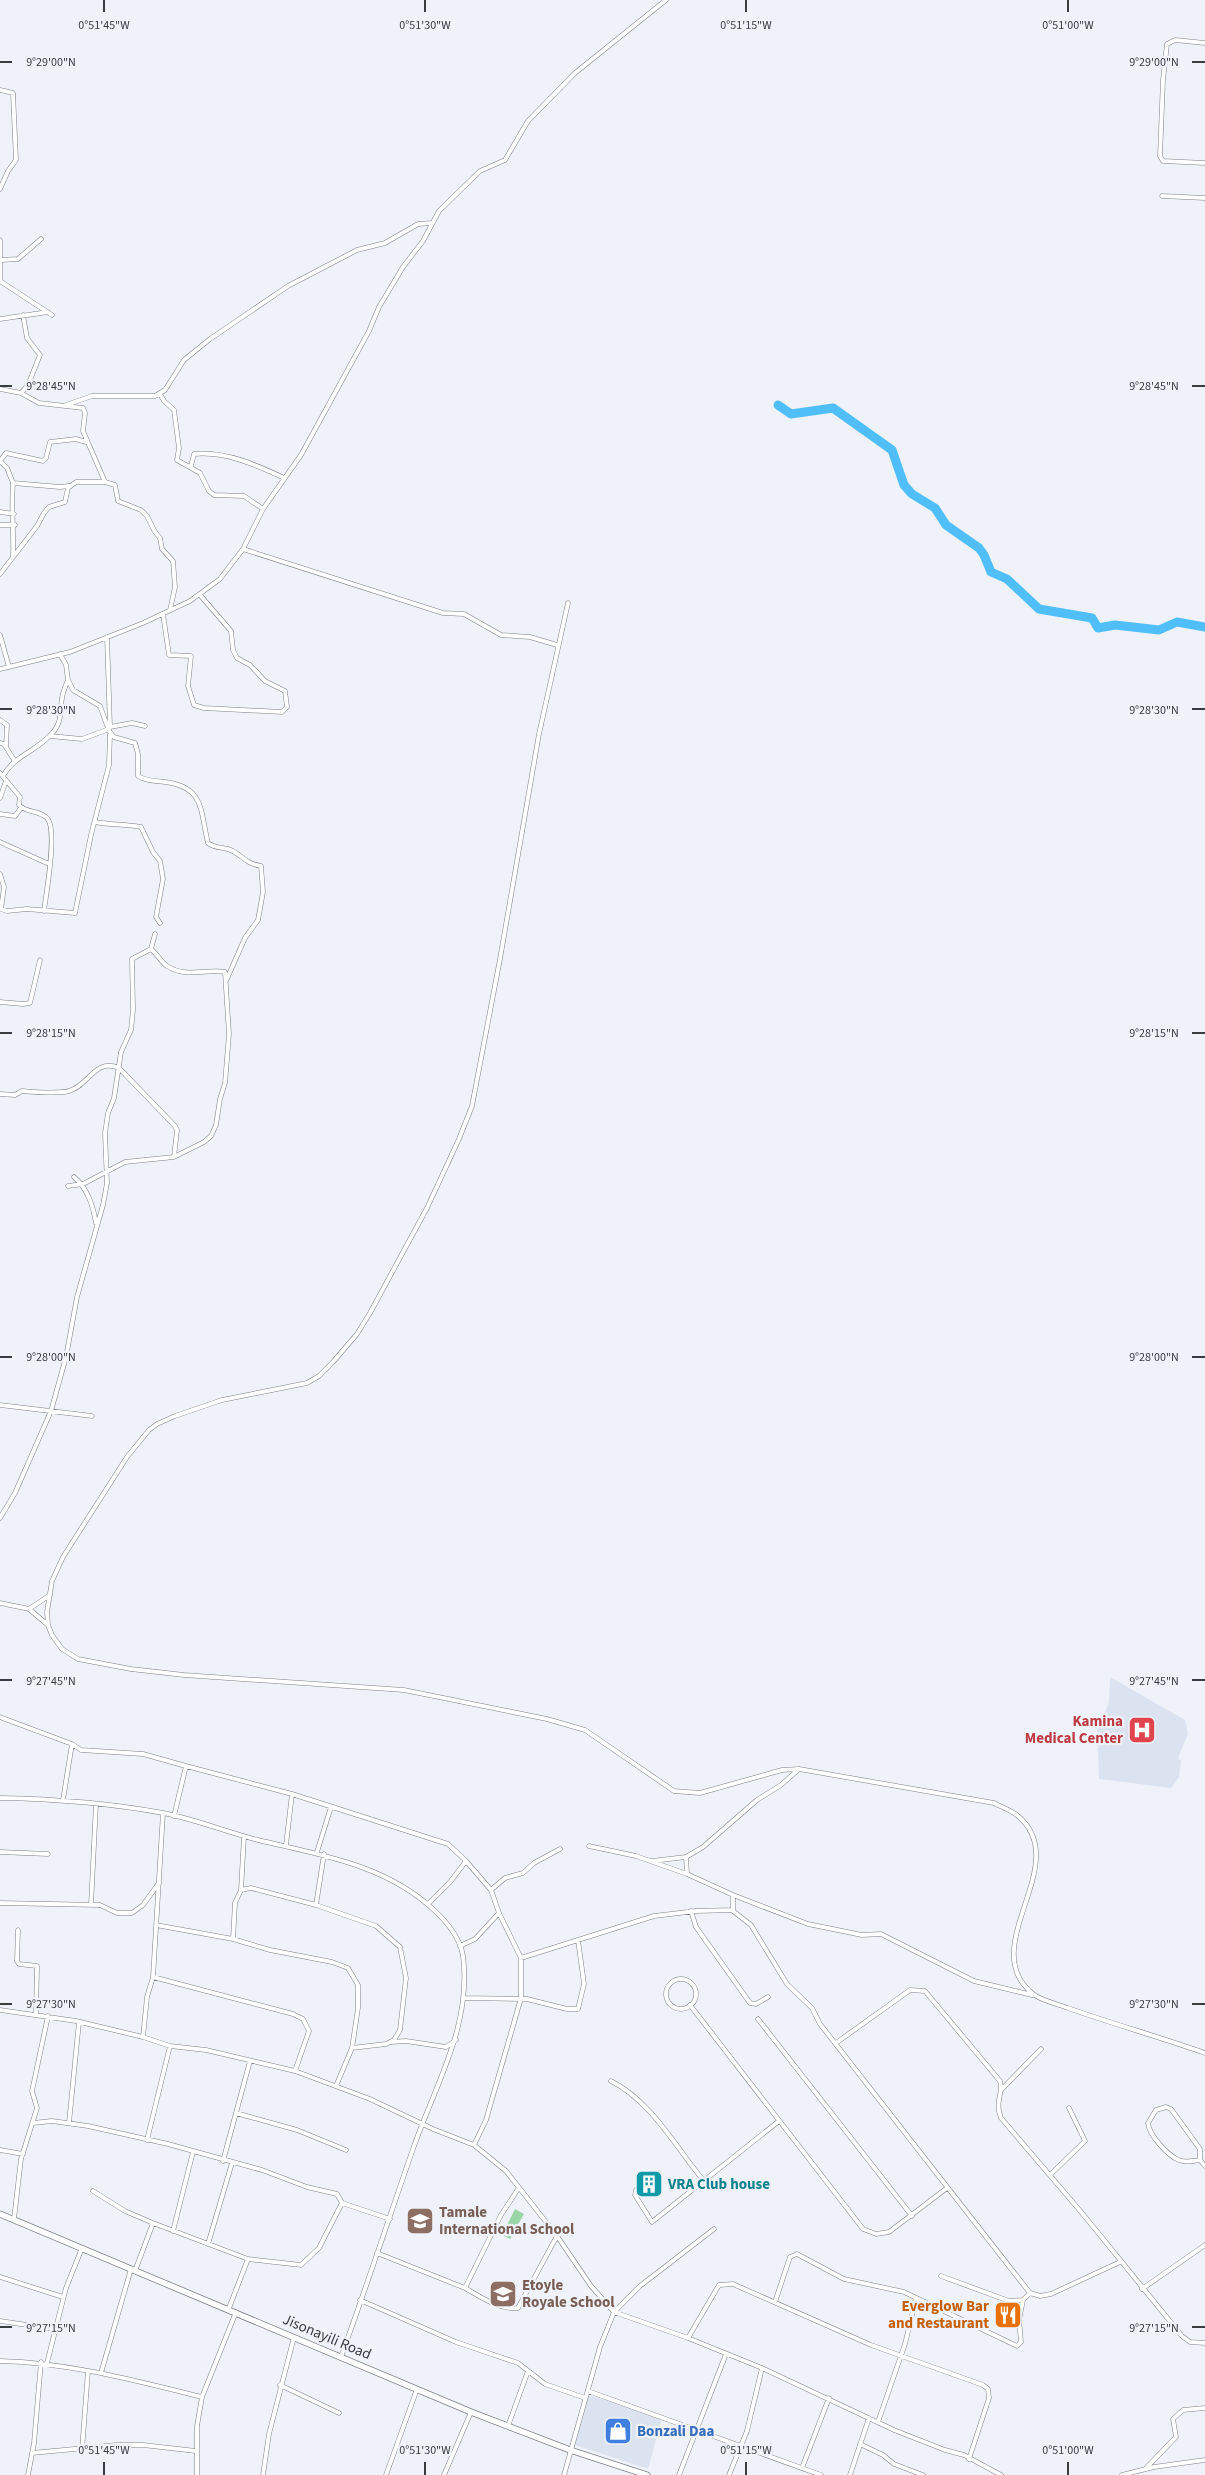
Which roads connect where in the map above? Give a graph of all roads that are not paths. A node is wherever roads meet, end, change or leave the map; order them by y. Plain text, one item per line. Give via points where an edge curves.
1 (666, 0) edge
2 (1205, 43) edge
3 (0, 90) edge
4 (1205, 163) edge
5 (0, 189) edge
6 (1162, 196) dead end
7 (1205, 198) edge
8 (432, 223) junction
9 (41, 239) dead end
10 (0, 241) edge
11 (2, 260) junction
12 (0, 280) edge
13 (23, 315) junction
14 (0, 320) edge
15 (0, 388) edge
16 (21, 393) junction
17 (160, 394) junction
18 (86, 397) junction
19 (66, 405) junction
20 (83, 408) junction
21 (86, 442) junction
22 (0, 460) edge
23 (190, 466) junction
24 (284, 478) junction
25 (105, 482) junction
26 (13, 483) junction
27 (74, 484) junction
28 (263, 509) junction
29 (0, 512) edge
30 (14, 514) junction
31 (0, 525) edge
32 (14, 525) junction
33 (243, 549) junction
34 (13, 557) junction
35 (0, 574) edge
36 (200, 595) junction
37 (568, 604) dead end
38 (169, 611) junction
39 (163, 614) junction
40 (0, 635) edge
41 (106, 637) junction
42 (557, 645) junction
43 (60, 654) junction
44 (9, 667) junction
45 (0, 669) edge
46 (68, 680) junction
47 (0, 720) edge
48 (145, 726) dead end
49 (110, 730) junction
50 (50, 736) junction
51 (0, 743) edge
52 (6, 746) junction
53 (14, 760) junction
54 (1, 775) edge
55 (6, 781) junction
56 (0, 798) edge
57 (22, 808) junction
58 (0, 814) edge
59 (95, 822) junction
60 (0, 842) edge
61 (49, 864) junction
62 (0, 874) edge
63 (44, 911) junction
64 (160, 923) dead end
65 (156, 934) dead end
66 (151, 949) junction
67 (40, 960) dead end
68 (226, 981) junction
69 (0, 1002) edge
70 (118, 1068) junction
71 (0, 1094) edge
72 (174, 1157) junction
73 (107, 1174) junction
74 (74, 1177) dead end
75 (83, 1184) junction
76 (68, 1186) dead end
77 (96, 1224) junction
78 (0, 1405) edge
79 (51, 1411) junction
80 (92, 1416) dead end
81 (0, 1518) edge
82 (50, 1595) junction
83 (0, 1599) edge
84 (0, 1603) edge
85 (8, 1604) junction
86 (28, 1609) junction
87 (48, 1625) junction
88 (0, 1717) edge
89 (72, 1744) junction
90 (186, 1766) junction
91 (799, 1769) junction
92 (292, 1794) junction
93 (0, 1798) edge
94 (63, 1800) junction
95 (96, 1804) junction
96 (331, 1807) junction
97 (163, 1813) junction
98 (174, 1816) junction
99 (244, 1836) junction
100 (286, 1845) junction
101 (588, 1846) dead end
102 (560, 1849) dead end
103 (0, 1852) edge
104 (317, 1852) junction
105 (48, 1854) dead end
106 (324, 1854) junction
107 (686, 1857) junction
108 (466, 1861) junction
109 (652, 1861) junction
110 (687, 1874) junction
111 (159, 1883) junction
112 (241, 1890) junction
113 (491, 1890) junction
114 (733, 1895) junction
115 (0, 1903) edge
116 (428, 1904) junction
117 (91, 1905) junction
118 (316, 1906) junction
119 (733, 1910) junction
120 (691, 1911) junction
121 (498, 1913) junction
122 (156, 1925) junction
123 (18, 1930) dead end
124 (233, 1939) junction
125 (578, 1940) junction
126 (460, 1946) junction
127 (521, 1958) junction
128 (153, 1977) junction
129 (1035, 1996) junction
130 (768, 1997) dead end
131 (463, 1998) junction
132 (521, 1998) junction
133 (690, 2005) junction
134 (0, 2010) edge
135 (36, 2014) junction
136 (48, 2016) junction
137 (758, 2019) dead end
138 (79, 2022) junction
139 (143, 2037) junction
140 (456, 2040) junction
141 (390, 2043) junction
142 (836, 2043) junction
143 (170, 2046) junction
144 (352, 2048) junction
145 (1041, 2049) dead end
146 (1205, 2053) edge
147 (250, 2061) junction
148 (295, 2071) junction
149 (611, 2081) dead end
150 (336, 2086) junction
151 (1001, 2090) junction
152 (1068, 2108) dead end
153 (236, 2113) junction
154 (779, 2121) junction
155 (33, 2123) junction
156 (69, 2123) junction
157 (423, 2125) junction
158 (147, 2140) junction
159 (474, 2146) junction
160 (0, 2150) edge
161 (346, 2150) dead end
162 (193, 2152) junction
163 (23, 2154) junction
164 (224, 2160) junction
165 (1200, 2160) junction
166 (232, 2163) junction
167 (1205, 2166) edge
168 (1050, 2175) junction
169 (703, 2180) junction
170 (947, 2188) junction
171 (518, 2189) junction
172 (636, 2190) dead end
173 (93, 2191) dead end
174 (342, 2202) junction
175 (0, 2214) edge
176 (912, 2216) junction
177 (14, 2219) junction
178 (390, 2219) junction
179 (153, 2223) junction
180 (714, 2229) dead end
181 (173, 2231) junction
182 (557, 2236) junction
183 (208, 2244) junction
184 (1205, 2245) edge
185 (82, 2248) junction
186 (377, 2253) junction
187 (248, 2258) junction
188 (1120, 2262) junction
189 (133, 2270) junction
190 (941, 2276) dead end
191 (0, 2277) edge
192 (465, 2288) junction
193 (1142, 2289) junction
194 (1030, 2293) junction
195 (63, 2297) junction
196 (916, 2298) junction
197 (360, 2300) junction
198 (1023, 2300) junction
199 (775, 2302) junction
200 (229, 2308) junction
201 (236, 2312) junction
202 (614, 2312) junction
203 (0, 2321) edge
204 (54, 2329) junction
205 (294, 2337) junction
206 (688, 2338) junction
207 (1205, 2343) edge
208 (726, 2354) junction
209 (901, 2356) junction
210 (341, 2357) junction
211 (0, 2361) edge
212 (41, 2362) junction
213 (47, 2363) junction
214 (762, 2368) junction
215 (88, 2371) junction
216 (528, 2371) junction
217 (101, 2374) junction
218 (280, 2385) junction
219 (417, 2389) junction
220 (588, 2391) junction
221 (202, 2397) junction
222 (585, 2398) junction
223 (829, 2398) junction
224 (1205, 2408) edge
225 (471, 2412) junction
226 (339, 2413) dead end
227 (869, 2418) junction
228 (878, 2422) junction
229 (508, 2426) junction
230 (697, 2430) junction
231 (860, 2444) junction
232 (740, 2446) junction
233 (82, 2450) junction
234 (570, 2450) junction
235 (196, 2451) junction
236 (32, 2453) junction
237 (970, 2459) junction
238 (1205, 2460) edge
239 (802, 2468) junction
240 (1146, 2468) junction
241 (28, 2475) edge
242 (197, 2475) edge
243 (263, 2475) edge
244 (386, 2475) edge
245 (444, 2475) edge
246 (564, 2475) edge
247 (647, 2475) edge
248 (679, 2475) edge
249 (729, 2475) edge
250 (821, 2475) edge
251 (850, 2475) edge
252 (923, 2475) edge
253 (1001, 2475) edge
254 (1122, 2475) edge

1 - 8 street via 575,73 528,121 505,160 473,176 446,203
2 - 4 street via 1175,40 1167,44 1160,156 1163,161
3 - 5 street via 13,92 15,100 16,160
6 - 7 street
8 - 17 street via 418,224 385,243 357,250 288,286 184,360
8 - 24 street via 379,306 369,331 308,443
9 - 11 street via 18,259
10 - 11 street
11 - 12 street
12 - 13 street via 50,314
13 - 14 street
13 - 16 street via 27,338 40,355 28,385
15 - 16 street
16 - 19 street via 39,403
17 - 18 street via 148,397
17 - 23 street via 174,410 179,448 177,460
18 - 19 street
18 - 20 street
19 - 20 street
20 - 21 street via 82,426
21 - 22 street via 76,439 50,442 43,461 6,453
21 - 25 street
22 - 26 street
23 - 24 street via 194,454 224,456 256,465
23 - 28 street via 200,473 211,493 244,496
24 - 28 street
25 - 27 street
25 - 38 street via 115,485 118,501 141,510 147,516 160,538 162,549 172,561 175,587
26 - 27 street via 60,487
26 - 30 street via 11,501
27 - 34 street via 68,488 65,502 49,507
28 - 33 street
29 - 30 street
30 - 32 street
31 - 32 street
32 - 34 street
33 - 36 street via 226,572
33 - 42 street via 444,613 464,614 501,634 530,637
34 - 35 street
36 - 38 street
36 - 39 street via 231,631 237,658 250,665 265,681 285,691 287,707 282,712 194,705 188,686 191,656 169,655
37 - 42 street
38 - 39 street
39 - 41 street
40 - 44 street
41 - 43 street
41 - 49 street
42 - 82 street via 472,1106 426,1208 357,1334 319,1376 307,1383 222,1400 175,1416 149,1430 126,1457 64,1557 52,1580
43 - 44 street
43 - 46 street
44 - 45 street
46 - 49 street via 73,690 100,706
46 - 50 street via 58,725
47 - 52 street via 7,725
48 - 49 street via 132,723
49 - 50 street via 82,739
49 - 59 street via 109,765
49 - 68 street via 116,739 135,743 138,776 143,780 178,784 195,796 200,802 206,836 212,846 230,850 250,864 261,866 263,892 258,920 245,938
50 - 53 street
51 - 52 street
52 - 53 street
53 - 54 street
54 - 55 street
55 - 56 street
55 - 57 street via 20,797 19,806
57 - 58 street via 15,816
57 - 61 street via 49,820 52,846
59 - 63 street via 74,913
59 - 64 street via 141,827 146,834 160,861 163,879 156,917
60 - 61 street
61 - 63 street
62 - 63 street via 4,887 1,909
65 - 66 street
66 - 68 street via 167,966 196,974 216,970 225,972
66 - 70 street via 132,959 134,1010
67 - 69 street via 30,1003
68 - 72 street via 229,1034 225,1083 216,1125 204,1142
70 - 71 street via 102,1066 69,1091
70 - 72 street via 176,1128
70 - 73 street via 105,1133
72 - 73 street via 125,1162
73 - 75 street
73 - 77 street via 103,1206
74 - 75 street
75 - 76 street
75 - 77 street
77 - 79 street
78 - 79 street
79 - 80 street
79 - 81 street via 15,1493
82 - 86 street
82 - 87 street
83 - 85 street
84 - 85 street
85 - 86 street
86 - 87 street
87 - 91 street via 62,1649 87,1661 184,1675 404,1690 547,1719 585,1730 674,1791 700,1793 782,1770
88 - 89 street
89 - 90 street via 81,1750 143,1754
89 - 94 street
90 - 92 street
90 - 98 street
91 - 107 street via 757,1800 711,1842
91 - 129 street via 994,1803 1018,1816 1037,1848 1036,1865 1013,1949 1025,1986
92 - 96 street
92 - 100 street
93 - 94 street
94 - 95 street
95 - 97 street
95 - 117 street
96 - 104 street
96 - 108 street via 448,1844
97 - 98 street
97 - 111 street
98 - 99 street
99 - 100 street
99 - 112 street
100 - 104 street
101 - 109 street
102 - 113 street via 523,1873 498,1882
103 - 105 street
104 - 106 street
106 - 116 street via 390,1878
106 - 118 street
107 - 109 street
107 - 110 street
108 - 113 street
108 - 116 street
109 - 110 street
110 - 114 street
111 - 117 street via 137,1911 117,1913 104,1905
111 - 122 street
112 - 118 street via 251,1888
112 - 124 street via 235,1903
113 - 121 street
114 - 119 street
114 - 129 street via 808,1924 862,1935 881,1934 974,1981
115 - 117 street
116 - 126 street via 451,1928
118 - 141 street via 376,1926 400,1948 406,1993 400,2030
119 - 120 street
119 - 142 street via 751,1926 787,1984 812,2008
120 - 125 street via 654,1916
120 - 130 street via 696,1927 750,2004
121 - 126 street via 475,1938
121 - 127 street
122 - 124 street
122 - 128 street
123 - 135 street via 17,1961 37,1966
124 - 144 street via 348,1968 359,1990
125 - 127 street
125 - 132 street via 584,1984 578,2010
126 - 131 street
127 - 132 street
128 - 139 street via 147,1997
128 - 148 street via 293,2014 304,2020 309,2031
129 - 146 street
131 - 132 street
131 - 140 street
132 - 159 street via 486,2120
133 - 133 street via 696,1995 692,1984 682,1979 671,1983 666,1993 669,2004 680,2009
133 - 154 street
134 - 135 street
135 - 136 street
136 - 138 street
136 - 155 street via 32,2091 37,2108
137 - 176 street
138 - 139 street
138 - 156 street
139 - 143 street
140 - 141 street via 446,2047 406,2041
140 - 157 street
141 - 144 street
142 - 151 street via 910,1990 924,1991 1000,2080
142 - 170 street
143 - 147 street via 206,2050
143 - 158 street
144 - 150 street
145 - 151 street
147 - 148 street
147 - 153 street
148 - 150 street
149 - 169 street via 636,2098 653,2116
150 - 157 street
151 - 168 street via 997,2104 1001,2118
152 - 168 street via 1085,2141
153 - 161 street via 297,2130
153 - 164 street
154 - 169 street
154 - 176 street via 863,2229 882,2234
155 - 156 street
155 - 163 street
156 - 158 street
157 - 159 street
157 - 178 street
158 - 162 street
159 - 171 street via 506,2171
160 - 163 street
162 - 164 street
162 - 181 street
163 - 177 street
164 - 166 street
165 - 165 street via 1174,2158 1155,2138 1148,2123 1156,2110 1171,2109 1200,2149
165 - 167 street
166 - 174 street via 337,2194
166 - 183 street
168 - 188 street
169 - 172 street via 652,2222 635,2195
170 - 176 street
170 - 194 street
171 - 182 street
171 - 192 street via 501,2215
173 - 179 street via 125,2211
174 - 178 street
174 - 187 street via 319,2248 301,2265
175 - 177 street, Jisonayili Road
177 - 185 street, Jisonayili Road
178 - 186 street
179 - 181 street
179 - 189 street
180 - 202 street via 640,2286
181 - 183 street
182 - 192 street via 518,2308 494,2303
182 - 202 street via 591,2286
183 - 187 street
184 - 193 street
185 - 189 street, Jisonayili Road
185 - 195 street
186 - 192 street
186 - 197 street
187 - 200 street
188 - 193 street
188 - 194 street via 1051,2294 1040,2296
189 - 200 street, Jisonayili Road
189 - 217 street
190 - 198 street via 993,2296 1016,2302
191 - 195 street
193 - 207 street via 1182,2336 1190,2342
194 - 198 street
195 - 204 street
196 - 198 street via 1018,2346
196 - 199 street via 904,2292 844,2279 797,2254 790,2257
196 - 209 street
197 - 210 street
197 - 216 street via 456,2342 518,2364
199 - 206 street via 732,2284 719,2286
199 - 209 street
200 - 201 street, Jisonayili Road
201 - 205 street, Jisonayili Road
201 - 221 street
202 - 206 street
202 - 220 street
203 - 204 street
204 - 213 street
205 - 210 street, Jisonayili Road
205 - 218 street
206 - 208 street
208 - 214 street
208 - 230 street
209 - 228 street
209 - 237 street via 948,2371 988,2390 989,2398
210 - 219 street, Jisonayili Road
211 - 212 street
212 - 213 street
212 - 236 street
213 - 215 street
214 - 223 street
214 - 232 street
215 - 217 street
215 - 233 street
216 - 222 street via 546,2384
216 - 229 street
217 - 221 street via 140,2380
218 - 226 street
218 - 243 street
219 - 225 street, Jisonayili Road
219 - 244 street
220 - 222 street
220 - 230 street
221 - 235 street
222 - 234 street
223 - 227 street
223 - 239 street
224 - 240 street via 1183,2410 1173,2419 1176,2437
225 - 229 street, Jisonayili Road
225 - 245 street
227 - 228 street
227 - 231 street
228 - 237 street
229 - 234 street, Jisonayili Road
230 - 232 street
230 - 248 street
231 - 251 street
231 - 252 street via 894,2464
232 - 239 street
232 - 249 street
233 - 235 street via 143,2445
233 - 236 street
234 - 246 street
234 - 247 street, Jisonayili Road
235 - 242 street
236 - 241 street
237 - 253 street
238 - 240 street
239 - 250 street
240 - 254 street

